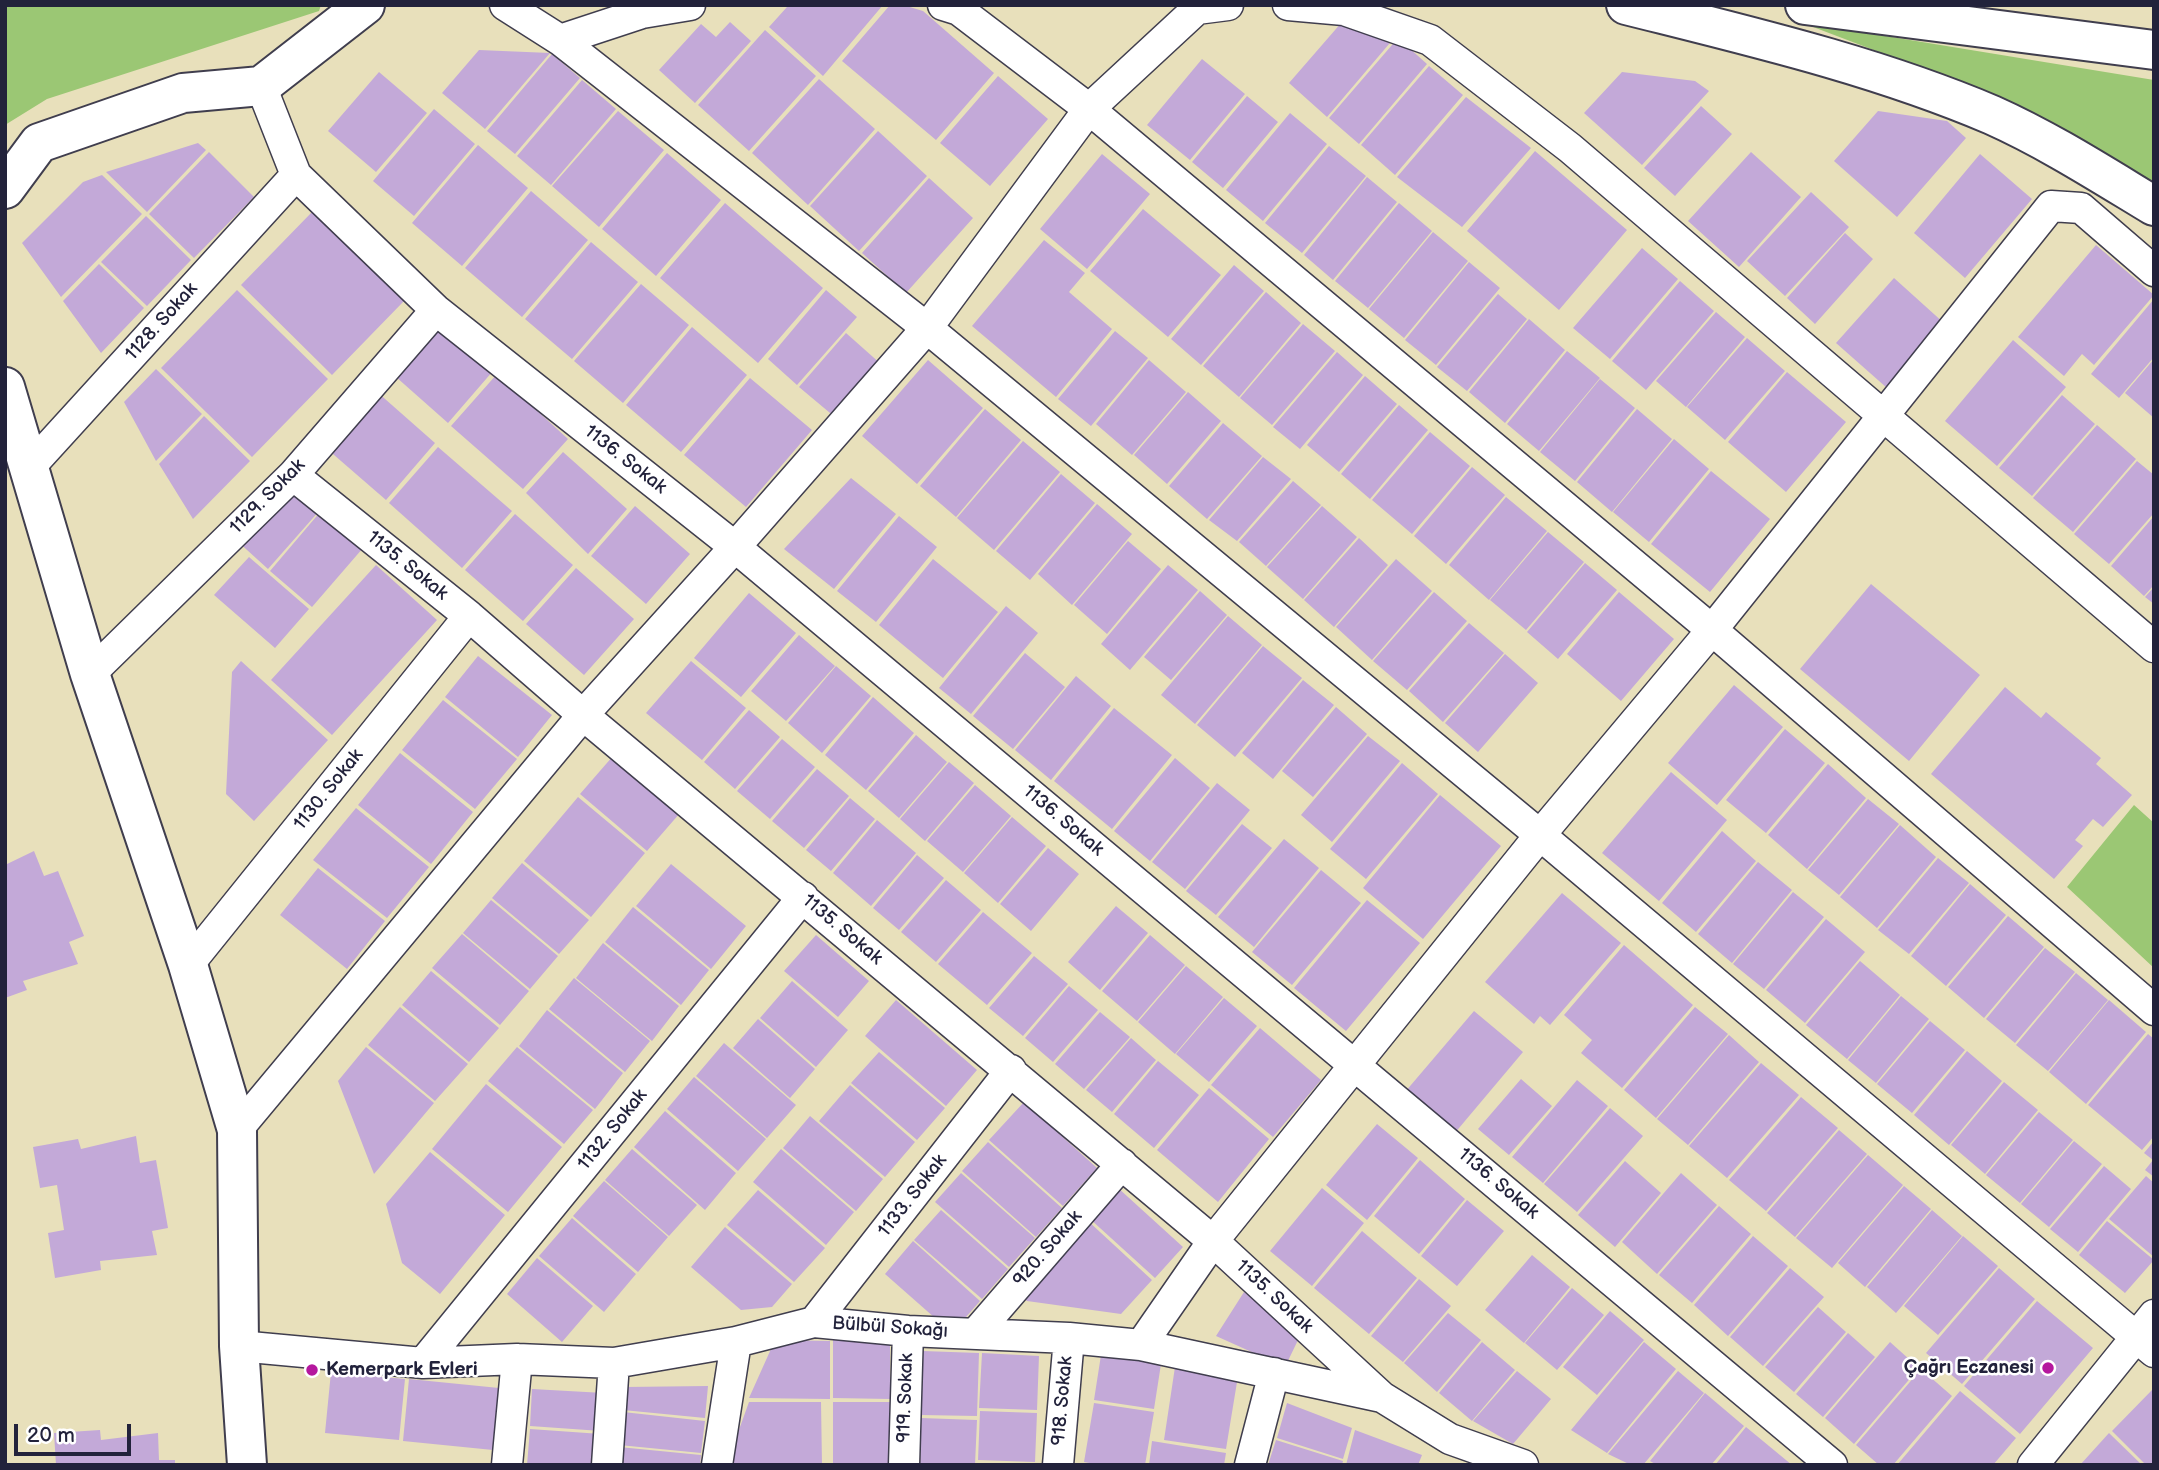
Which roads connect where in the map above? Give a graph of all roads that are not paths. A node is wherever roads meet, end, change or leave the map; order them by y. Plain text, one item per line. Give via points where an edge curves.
1 (365, 5) edge
2 (505, 5) edge
3 (690, 5) edge
4 (943, 5) edge
5 (1228, 5) edge
6 (1288, 5) edge
7 (1626, 5) edge
8 (1805, 5) edge
9 (560, 40) junction
10 (2154, 50) edge
11 (261, 86) junction
12 (1089, 109) junction
13 (296, 175) junction
14 (5, 189) edge
15 (2154, 206) edge
16 (2154, 271) edge
17 (436, 310) junction
18 (927, 328) junction
19 (5, 387) edge
20 (1884, 416) junction
21 (28, 469) junction
22 (293, 475) junction
23 (735, 547) junction
24 (469, 616) junction
25 (1712, 630) junction
26 (2154, 647) edge
27 (90, 674) junction
28 (583, 715) junction
29 (1540, 835) junction
30 (803, 897) junction
31 (188, 965) junction
32 (2154, 1010) edge
33 (1356, 1065) junction
34 (1011, 1070) junction
35 (237, 1130) junction
36 (1122, 1164) junction
37 (1213, 1241) junction
38 (814, 1322) junction
39 (908, 1331) junction
40 (975, 1334) junction
41 (2148, 1335) edge
42 (1069, 1338) junction
43 (736, 1342) junction
44 (1140, 1345) junction
45 (239, 1346) junction
46 (517, 1359) junction
47 (423, 1363) junction
48 (614, 1363) junction
49 (1274, 1373) junction
50 (1382, 1397) junction
51 (1447, 1452) edge
52 (247, 1465) edge
53 (507, 1465) edge
54 (607, 1465) edge
55 (718, 1465) edge
56 (904, 1465) edge
57 (1058, 1465) edge
58 (1250, 1465) edge
59 (1523, 1465) edge
60 (1832, 1465) edge
61 (2033, 1465) edge

1 - 11 main road
2 - 9 street
3 - 9 street via 642,13
4 - 12 street via 959,10
5 - 12 street via 1197,9
6 - 20 street via 1344,10 1430,40 1570,148
7 - 15 main road via 1808,51 1915,84 2048,143
8 - 10 main road
9 - 18 street
11 - 13 street
11 - 14 main road via 183,93 39,143
12 - 18 street
12 - 25 street
13 - 17 street, 1136. Sokak
13 - 21 street, 1128. Sokak
16 - 20 street via 2081,208 2051,206
17 - 22 street, 1129. Sokak
17 - 23 street, 1136. Sokak
18 - 23 street
18 - 29 street
19 - 21 main road
20 - 25 street
20 - 26 street
21 - 27 main road
22 - 24 street, 1135. Sokak
22 - 27 street, 1129. Sokak
23 - 28 street
23 - 33 street, 1136. Sokak
24 - 28 street, 1135. Sokak
24 - 31 street, 1130. Sokak
25 - 29 street
25 - 32 street
27 - 31 main road
28 - 30 street, 1135. Sokak
28 - 35 street
29 - 33 street
29 - 41 street
30 - 34 street, 1135. Sokak
30 - 47 street, 1132. Sokak
31 - 35 main road
33 - 37 street
33 - 60 street, 1136. Sokak
34 - 36 street, 1135. Sokak
34 - 38 street, 1133. Sokak
35 - 45 main road
36 - 37 street, 1135. Sokak
36 - 40 street, 920. Sokak
37 - 44 street
37 - 50 street, 1135. Sokak
38 - 39 street, Bülbül Sokağı
38 - 43 street, Bülbül Sokağı
39 - 40 street, Bülbül Sokağı
39 - 56 street, 919. Sokak
40 - 42 street, Bülbül Sokağı
41 - 61 street
42 - 44 street, Bülbül Sokağı
42 - 57 street, 918. Sokak
43 - 48 street, Bülbül Sokağı
43 - 55 street
44 - 49 street, Bülbül Sokağı
45 - 47 street, Bülbül Sokağı
45 - 52 main road
46 - 47 street, Bülbül Sokağı
46 - 48 street, Bülbül Sokağı
46 - 53 street
48 - 54 street
49 - 50 street, Bülbül Sokağı
49 - 58 street
50 - 51 street, Bülbül Sokağı
51 - 59 street, Bülbül Sokağı

